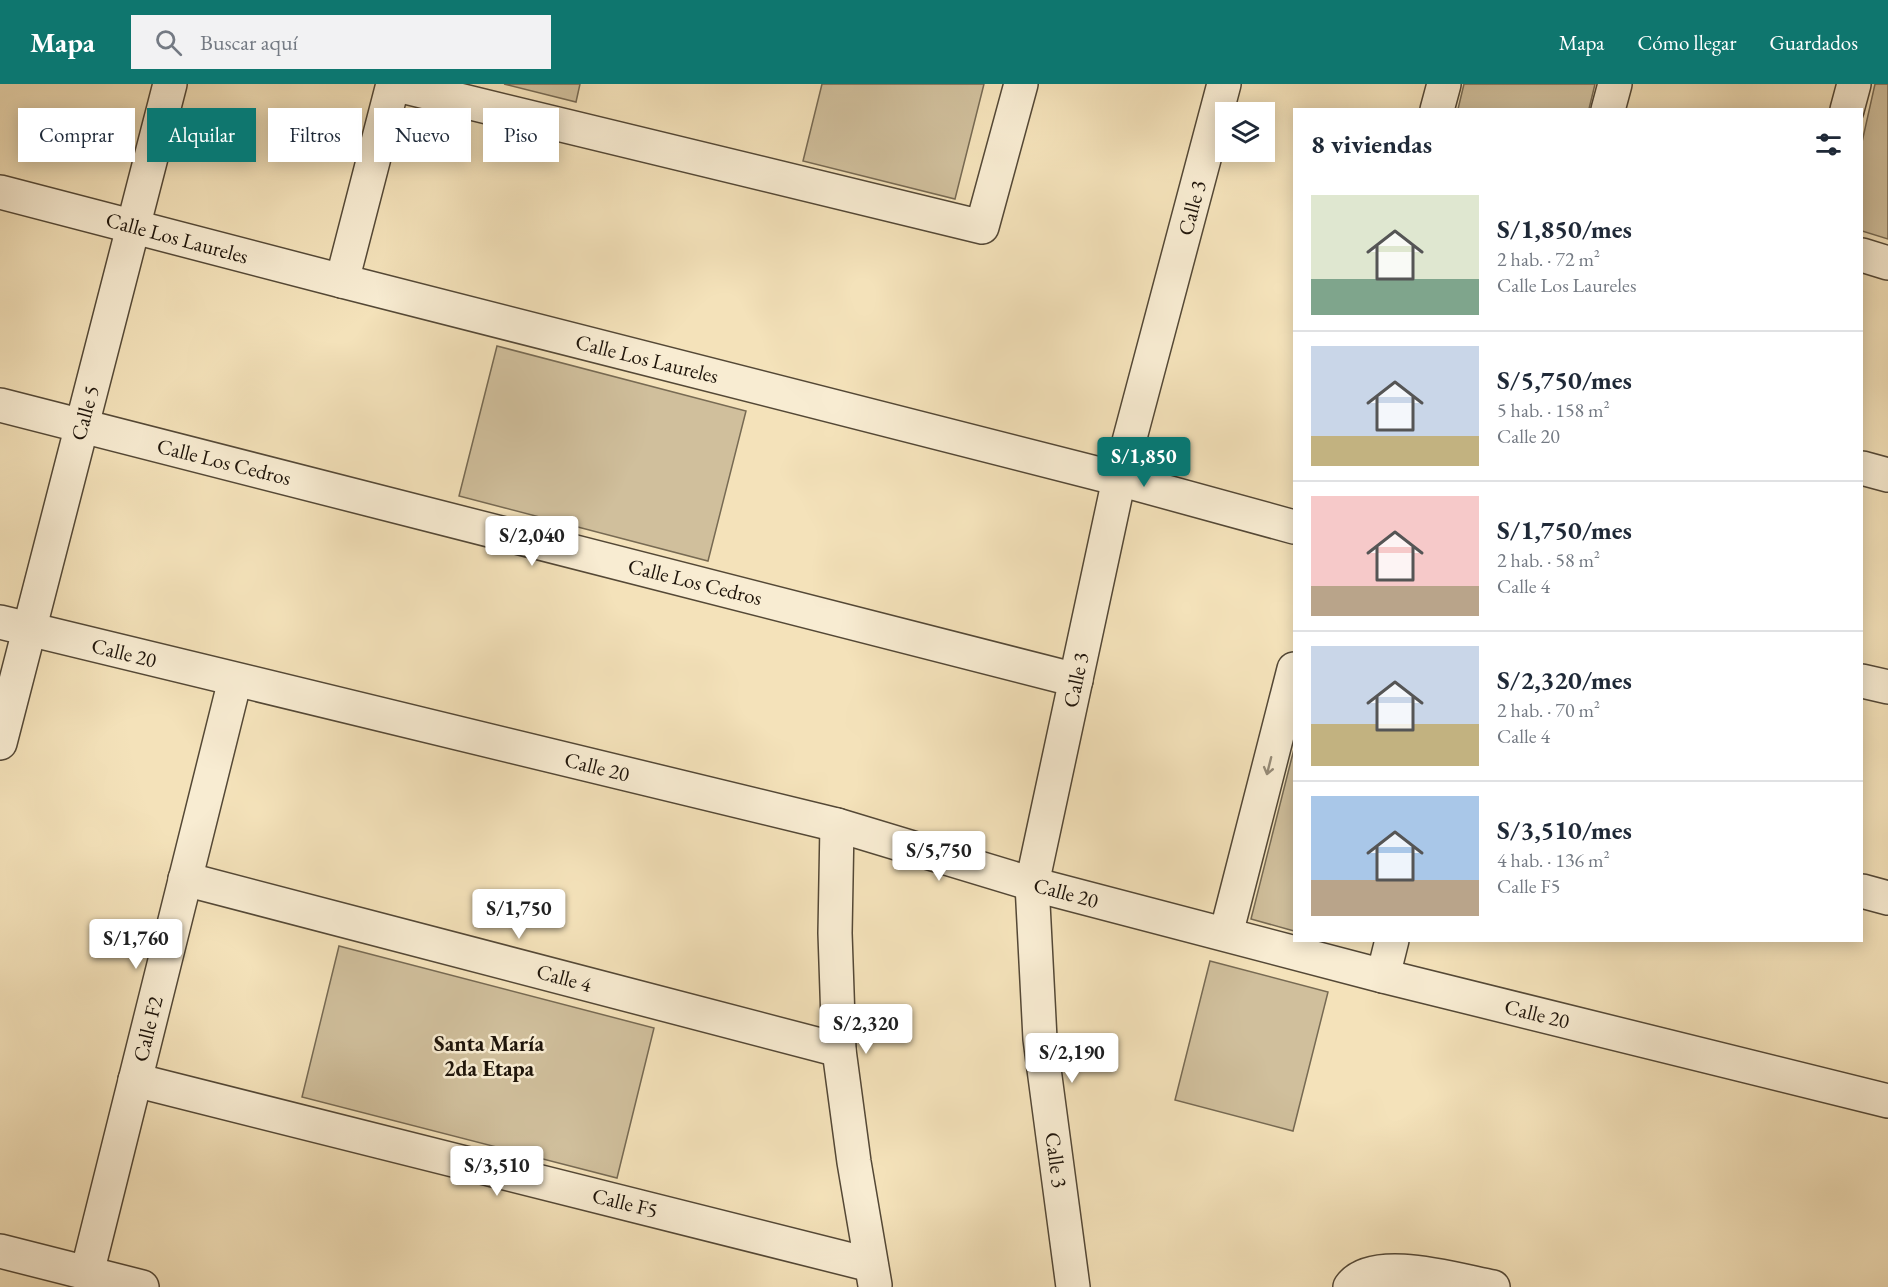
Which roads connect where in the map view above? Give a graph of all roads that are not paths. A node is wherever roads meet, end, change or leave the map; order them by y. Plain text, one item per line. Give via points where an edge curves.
1 (170, 84) edge
2 (393, 84) edge
3 (1020, 84) edge
4 (1224, 84) edge
5 (1444, 84) edge
6 (1615, 84) edge
7 (1854, 84) edge
8 (1438, 108) edge
9 (1609, 108) edge
10 (1848, 108) edge
11 (0, 192) edge
12 (134, 226) junction
13 (1863, 255) edge
14 (1888, 263) edge
15 (342, 281) junction
16 (0, 405) edge
17 (82, 426) junction
18 (1863, 468) edge
19 (1888, 475) edge
20 (1119, 479) junction
21 (1293, 527) edge
22 (15, 626) edge
23 (1293, 673) edge
24 (235, 680) junction
25 (1076, 680) junction
26 (1863, 681) edge
27 (1888, 687) edge
28 (0, 743) edge
29 (837, 825) junction
30 (185, 879) junction
31 (1032, 884) junction
32 (1863, 891) edge
33 (1888, 898) edge
34 (1226, 934) junction
35 (1392, 942) edge
36 (1383, 976) junction
37 (839, 1050) junction
38 (135, 1080) junction
39 (1888, 1101) edge
40 (0, 1251) edge
41 (87, 1273) junction
42 (873, 1276) edge
43 (1352, 1285) edge
44 (142, 1287) edge
45 (1073, 1287) edge
46 (1493, 1287) edge

1 - 12 street, Calle 5
2 - 3 street via 982,227
2 - 15 street
4 - 20 street, Calle 3
5 - 8 street
6 - 9 street
7 - 10 street
11 - 12 street, Calle Los Laureles
12 - 15 street, Calle Los Laureles
12 - 17 street, Calle 5
13 - 14 street
15 - 20 street, Calle Los Laureles
16 - 17 street, Calle Los Cedros
17 - 22 street, Calle 5
17 - 25 street, Calle Los Cedros
18 - 19 street
20 - 21 street, Calle Los Laureles
20 - 25 street, Calle 3
22 - 24 street, Calle 20
22 - 28 street, Calle 5
23 -> 34 street
24 - 29 street, Calle 20
24 - 30 street, Calle F2
25 - 31 street, Calle 3
26 - 27 street
29 - 31 street, Calle 20
29 - 37 street
30 - 37 street, Calle 4
30 - 38 street, Calle F2
31 - 34 street, Calle 20
31 - 45 street, Calle 3 via 1040,1039
32 - 33 street
34 - 36 street, Calle 20
35 - 36 street
36 - 39 street, Calle 20
37 - 42 street
38 - 41 street, Calle F2
38 - 42 street, Calle F5
40 - 41 street
41 - 44 street
43 - 46 street via 1369,1272 1402,1270

